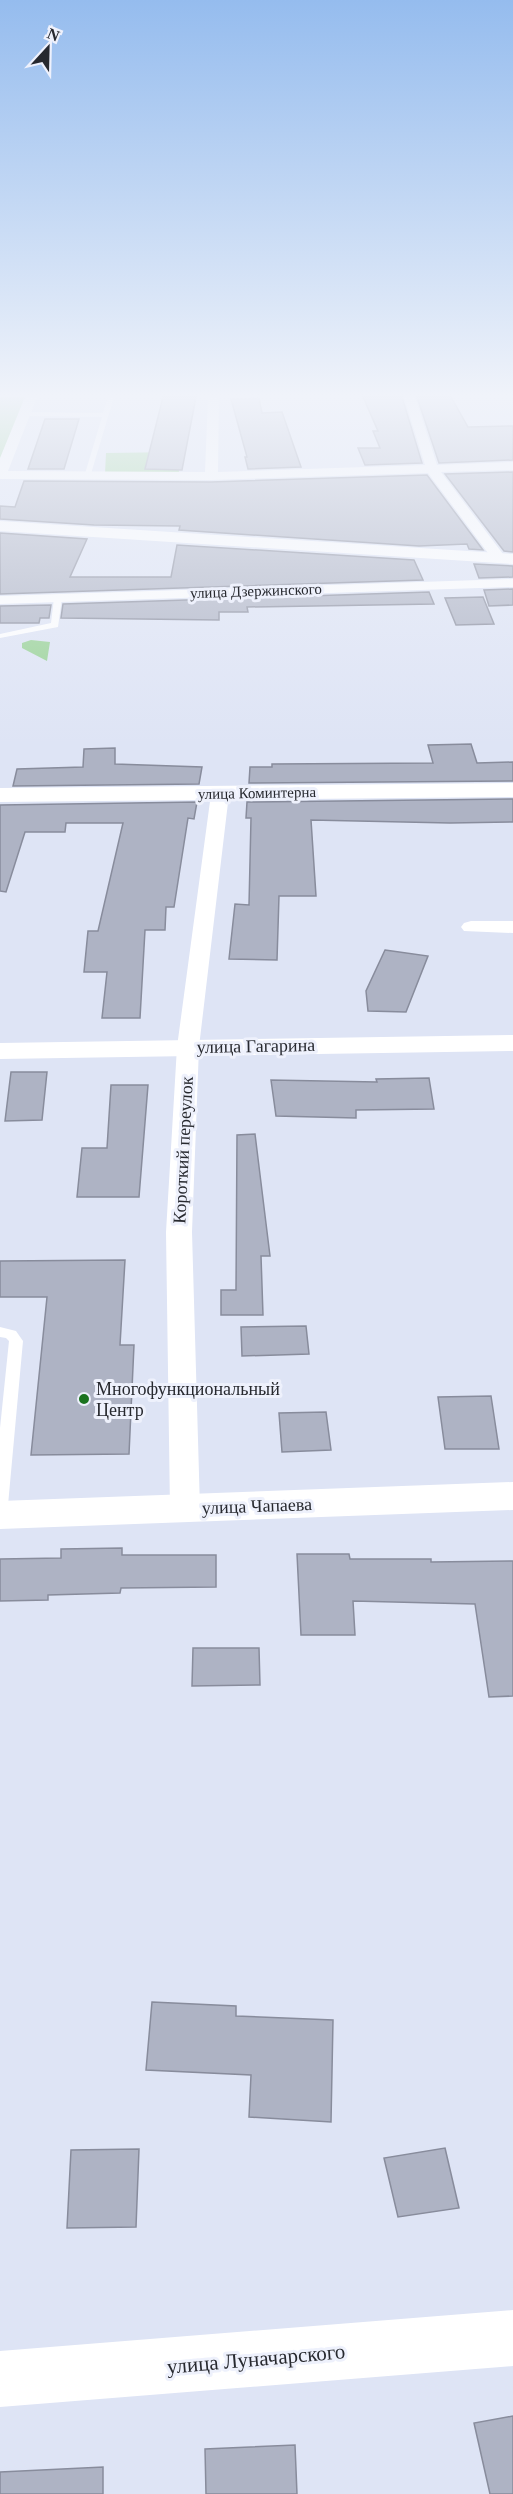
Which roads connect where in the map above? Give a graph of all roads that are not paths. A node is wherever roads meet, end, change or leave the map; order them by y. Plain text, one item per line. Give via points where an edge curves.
1 (468, 513) edge
2 (0, 526) edge
3 (506, 559) edge
4 (513, 583) edge
5 (58, 598) junction
6 (0, 600) edge
7 (0, 636) edge
8 (513, 790) edge
9 (220, 794) junction
10 (0, 795) edge
11 (471, 927) dead end
12 (513, 927) edge
13 (513, 1043) edge
14 (188, 1047) junction
15 (0, 1051) edge
16 (0, 1332) edge
17 (6, 1391) edge
18 (513, 1496) edge
19 (0, 1505) edge
20 (185, 1509) junction
21 (0, 1515) edge
22 (513, 2338) edge
23 (0, 2379) edge

1 - 3 street
2 - 3 street
4 - 5 street, улица Дзержинского
5 - 6 street, улица Дзержинского
5 - 7 lane via 55,625
8 - 9 street, улица Коминтерна
9 - 10 street, улица Коминтерна
9 - 14 street, Короткий переулок
11 - 12 street
13 - 14 street, улица Гагарина
14 - 15 street, улица Гагарина
14 - 20 street, Короткий переулок via 179,1232
16 - 17 lane via 10,1334 16,1341
17 - 19 lane
18 - 20 main road, улица Чапаева
20 - 21 main road, улица Чапаева
22 - 23 main road, улица Луначарского

